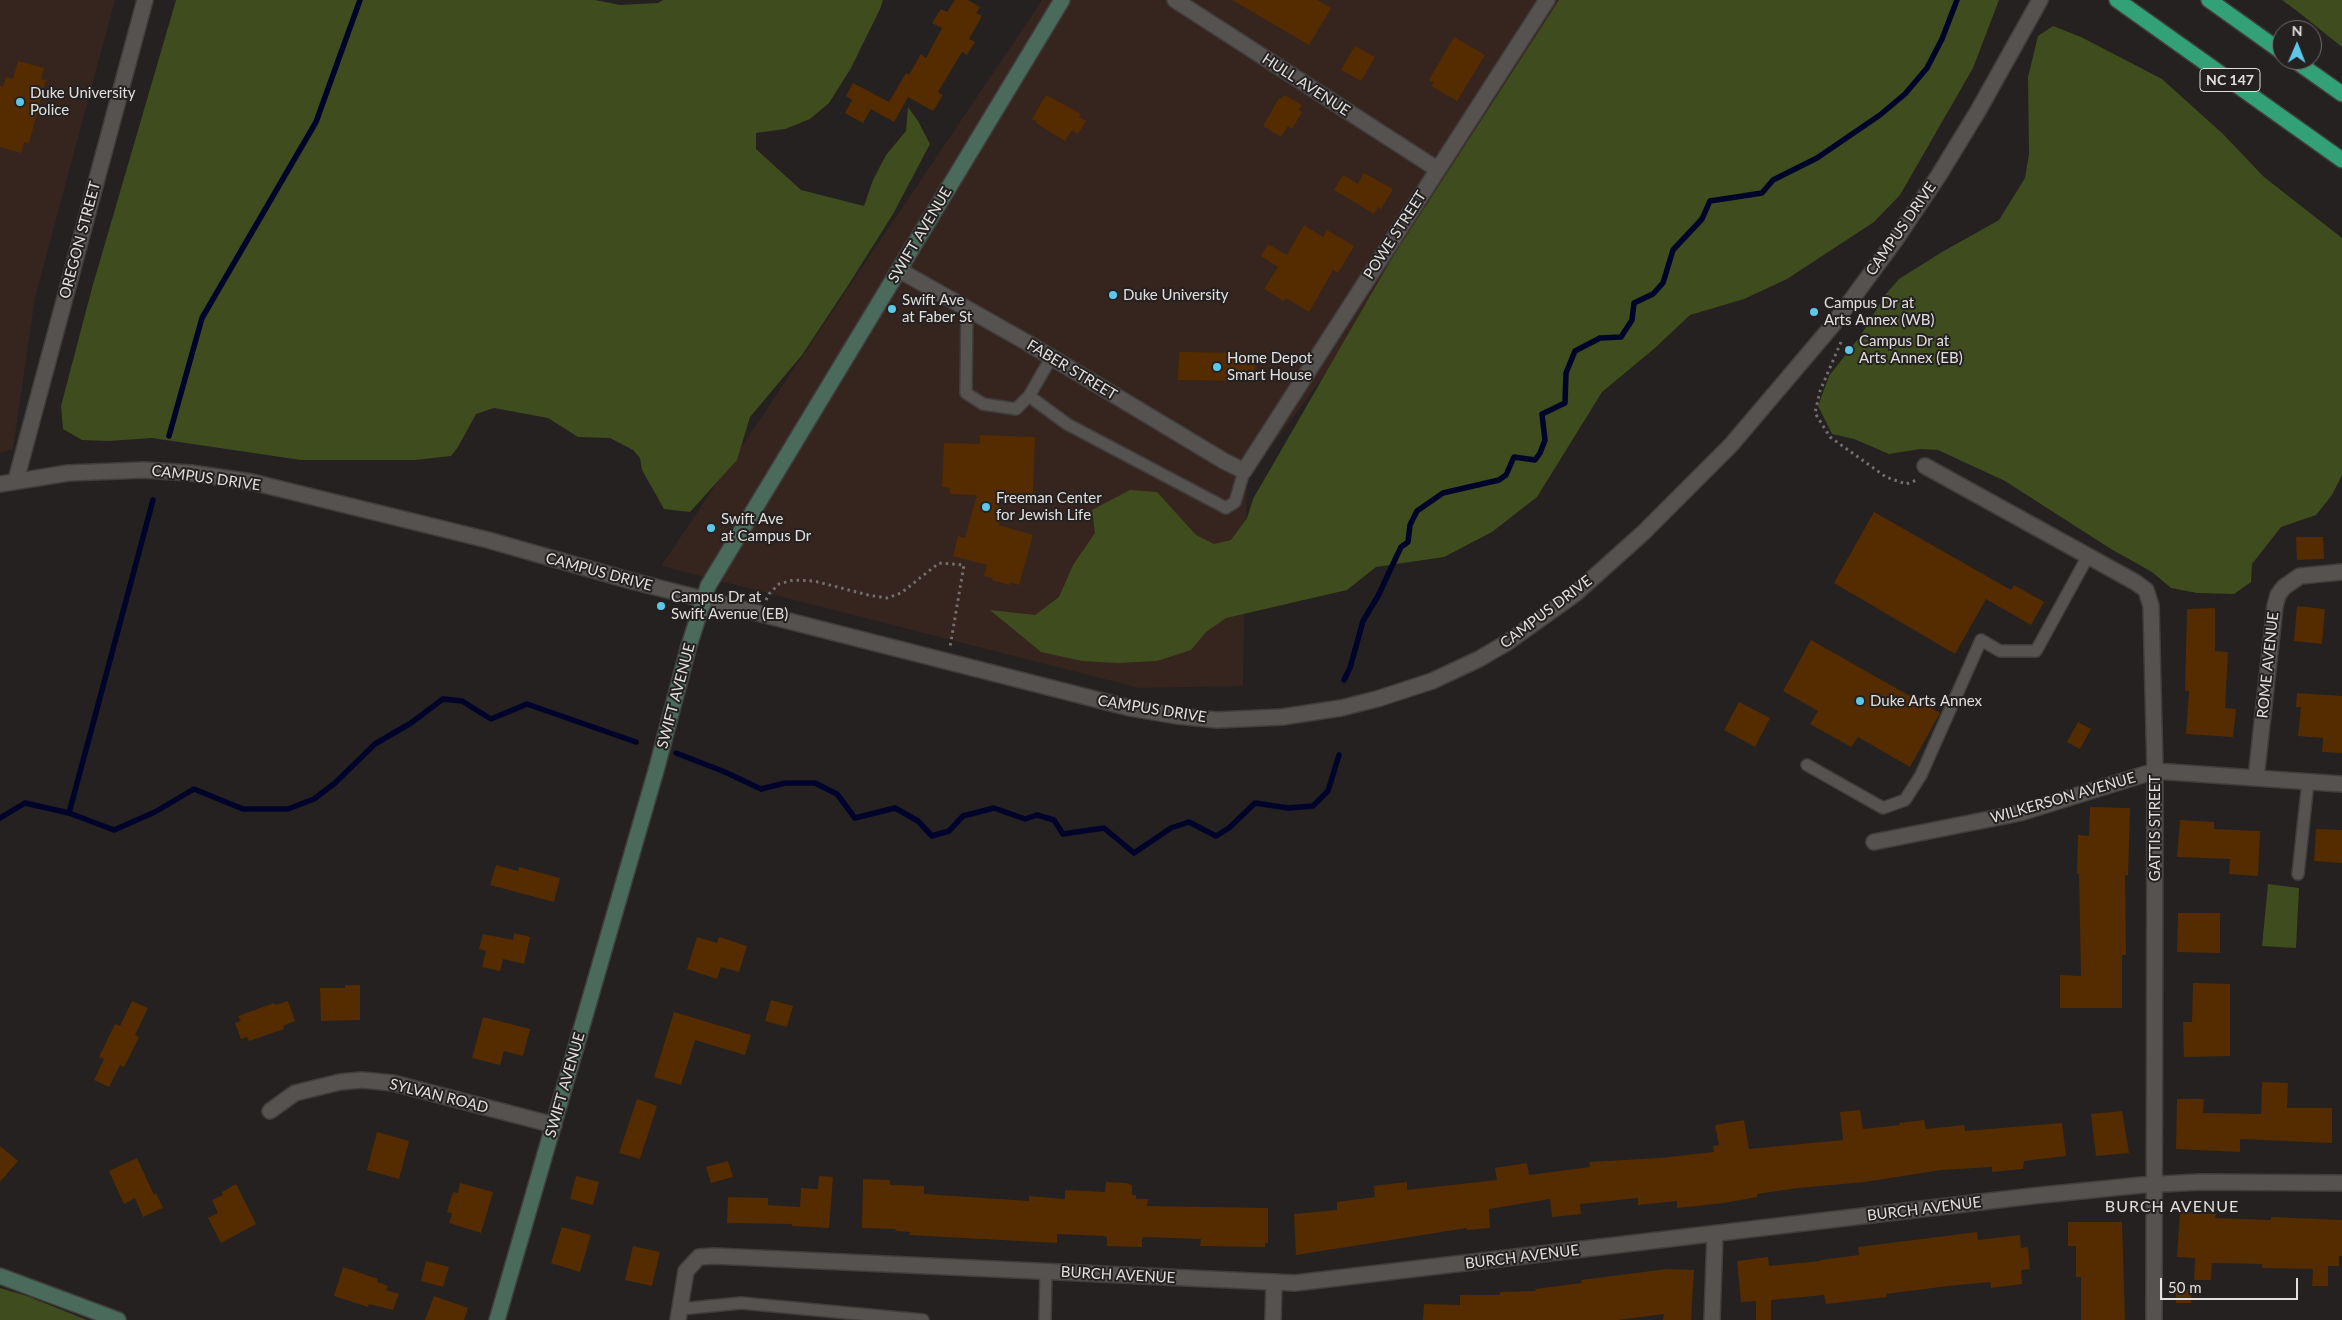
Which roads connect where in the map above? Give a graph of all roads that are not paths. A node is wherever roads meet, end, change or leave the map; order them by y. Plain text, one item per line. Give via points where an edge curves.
1 (145, 0) edge
2 (1062, 0) edge
3 (1175, 0) edge
4 (1547, 0) edge
5 (2040, 0) edge
6 (2117, 0) edge
7 (2209, 0) edge
8 (2272, 45) edge
9 (2308, 70) edge
10 (2342, 94) edge
11 (2342, 160) edge
12 (1437, 169) junction
13 (899, 270) junction
14 (967, 308) junction
15 (1051, 358) junction
16 (1029, 396) junction
17 (1925, 466) road end
18 (1244, 471) junction
19 (16, 480) junction
20 (0, 484) edge
21 (2088, 556) junction
22 (2342, 572) edge
23 (703, 599) junction
24 (1807, 765) dead end
25 (2155, 771) junction
26 (2256, 778) junction
27 (2308, 782) junction
28 (2342, 784) edge
29 (1874, 842) dead end
30 (2298, 874) dead end
31 (270, 1111) dead end
32 (554, 1125) junction
33 (2154, 1184) junction
34 (2342, 1184) edge
35 (1715, 1234) junction
36 (1046, 1271) junction
37 (0, 1276) edge
38 (1274, 1282) junction
39 (679, 1314) edge
40 (118, 1320) edge
41 (497, 1320) edge
42 (923, 1320) edge
43 (1045, 1320) edge
44 (1272, 1320) edge
45 (1712, 1320) edge
46 (2154, 1320) edge

1 - 19 street, OREGON STREET
2 - 13 street, SWIFT AVENUE
3 - 12 street, HULL AVENUE
4 - 12 street, POWE STREET
5 - 23 street, CAMPUS DRIVE via 1939,176 1894,242 1832,326 1731,445 1643,534 1575,594 1508,642 1432,681 1377,699 1306,714 1217,720 1177,716 1056,691
6 - 11 highway, NC 147
7 - 8 highway
9 - 10 highway
12 - 18 street, POWE STREET
13 - 14 street, FABER STREET
13 - 23 street, SWIFT AVENUE
14 - 15 street, FABER STREET
14 - 16 lane via 966,393 983,404 1016,409
15 - 16 lane
15 - 18 street, FABER STREET
16 - 18 lane via 1067,424 1226,508 1235,502
17 - 21 street, GATTIS STREET
19 - 20 street, CAMPUS DRIVE
19 - 23 street, CAMPUS DRIVE via 68,473 144,470 252,482 488,540
21 - 24 lane via 2036,651 2000,650 1981,640 1921,776 1905,800 1883,808
21 - 25 street, GATTIS STREET via 2146,590 2151,606
22 - 26 street, ROME AVENUE via 2300,576 2278,595
23 - 32 street, SWIFT AVENUE
25 - 26 street, WILKERSON AVENUE
25 - 29 street, WILKERSON AVENUE via 2020,814
25 - 33 street, GATTIS STREET
26 - 27 street, WILKERSON AVENUE
27 - 28 street, WILKERSON AVENUE
27 - 30 lane
31 - 32 street, SYLVAN ROAD via 294,1093 362,1080 393,1083
32 - 41 street, SWIFT AVENUE
33 - 34 street, BURCH AVENUE
33 - 35 street, BURCH AVENUE
33 - 46 street, GATTIS STREET
35 - 38 street, BURCH AVENUE via 1295,1283
35 - 45 street
36 - 38 street, BURCH AVENUE
36 - 39 street, BURCH AVENUE via 699,1257 686,1271
36 - 43 lane
37 - 40 street
38 - 44 street
39 - 42 lane via 741,1304

